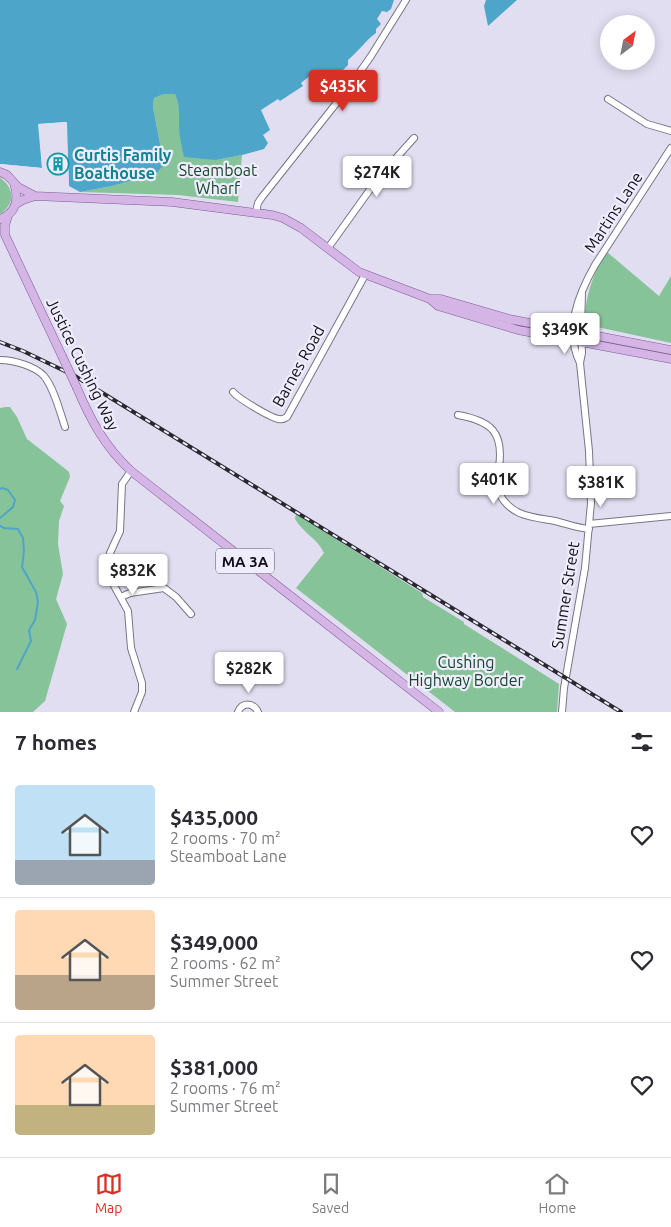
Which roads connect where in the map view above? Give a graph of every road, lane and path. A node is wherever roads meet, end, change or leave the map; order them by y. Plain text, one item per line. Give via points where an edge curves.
1 (406, 0) edge
2 (608, 99) dead end
3 (671, 131) edge
4 (414, 138) dead end
5 (671, 148) edge
6 (0, 172) edge
7 (14, 183) junction
8 (35, 196) junction
9 (16, 204) junction
10 (256, 212) junction
11 (4, 218) edge
12 (3, 233) edge
13 (328, 248) junction
14 (365, 275) junction
15 (430, 299) junction
16 (577, 332) junction
17 (577, 342) junction
18 (671, 350) edge
19 (671, 359) edge
20 (0, 360) edge
21 (232, 392) dead end
22 (458, 415) dead end
23 (65, 427) dead end
24 (131, 471) junction
25 (671, 516) edge
26 (589, 526) junction
27 (121, 597) junction
28 (191, 614) dead end
29 (134, 712) edge
30 (238, 712) edge
31 (258, 712) edge
32 (439, 712) edge
33 (562, 712) edge

1 - 10 street via 371,56 262,197
2 - 3 street via 647,124
4 - 13 street via 379,177
5 - 16 street, Martins Lane via 595,265 582,293
6 - 7 main road
7 - 8 main road
7 - 9 main road
8 - 9 main road
8 - 10 main road via 172,202
9 - 11 main road, MA 3A
10 - 13 main road via 289,221
11 - 12 main road, Justice Cushing Way / MA 3A
12 - 24 main road, Justice Cushing Way / MA 3A, bridge via 90,418 103,440
13 - 14 main road
14 - 15 main road
14 - 21 street, Barnes Road via 287,417 275,418
15 - 16 main road
15 - 17 main road via 438,306 483,321
16 - 17 street, Summer Street
16 - 18 main road
17 - 19 main road
17 - 26 street, Summer Street via 582,353 580,363 590,451
20 - 23 street via 19,363 42,374
22 - 26 street via 479,420 496,434 501,452 498,489 509,506 533,519
24 - 27 street via 122,484 120,531 108,562 110,579
24 - 32 main road, Justice Cushing Way / MA 3A
25 - 26 street
26 - 33 street, Summer Street
27 - 28 street via 130,592 164,588
27 - 29 street via 128,611 132,653 142,683
30 - 31 street via 247,704

